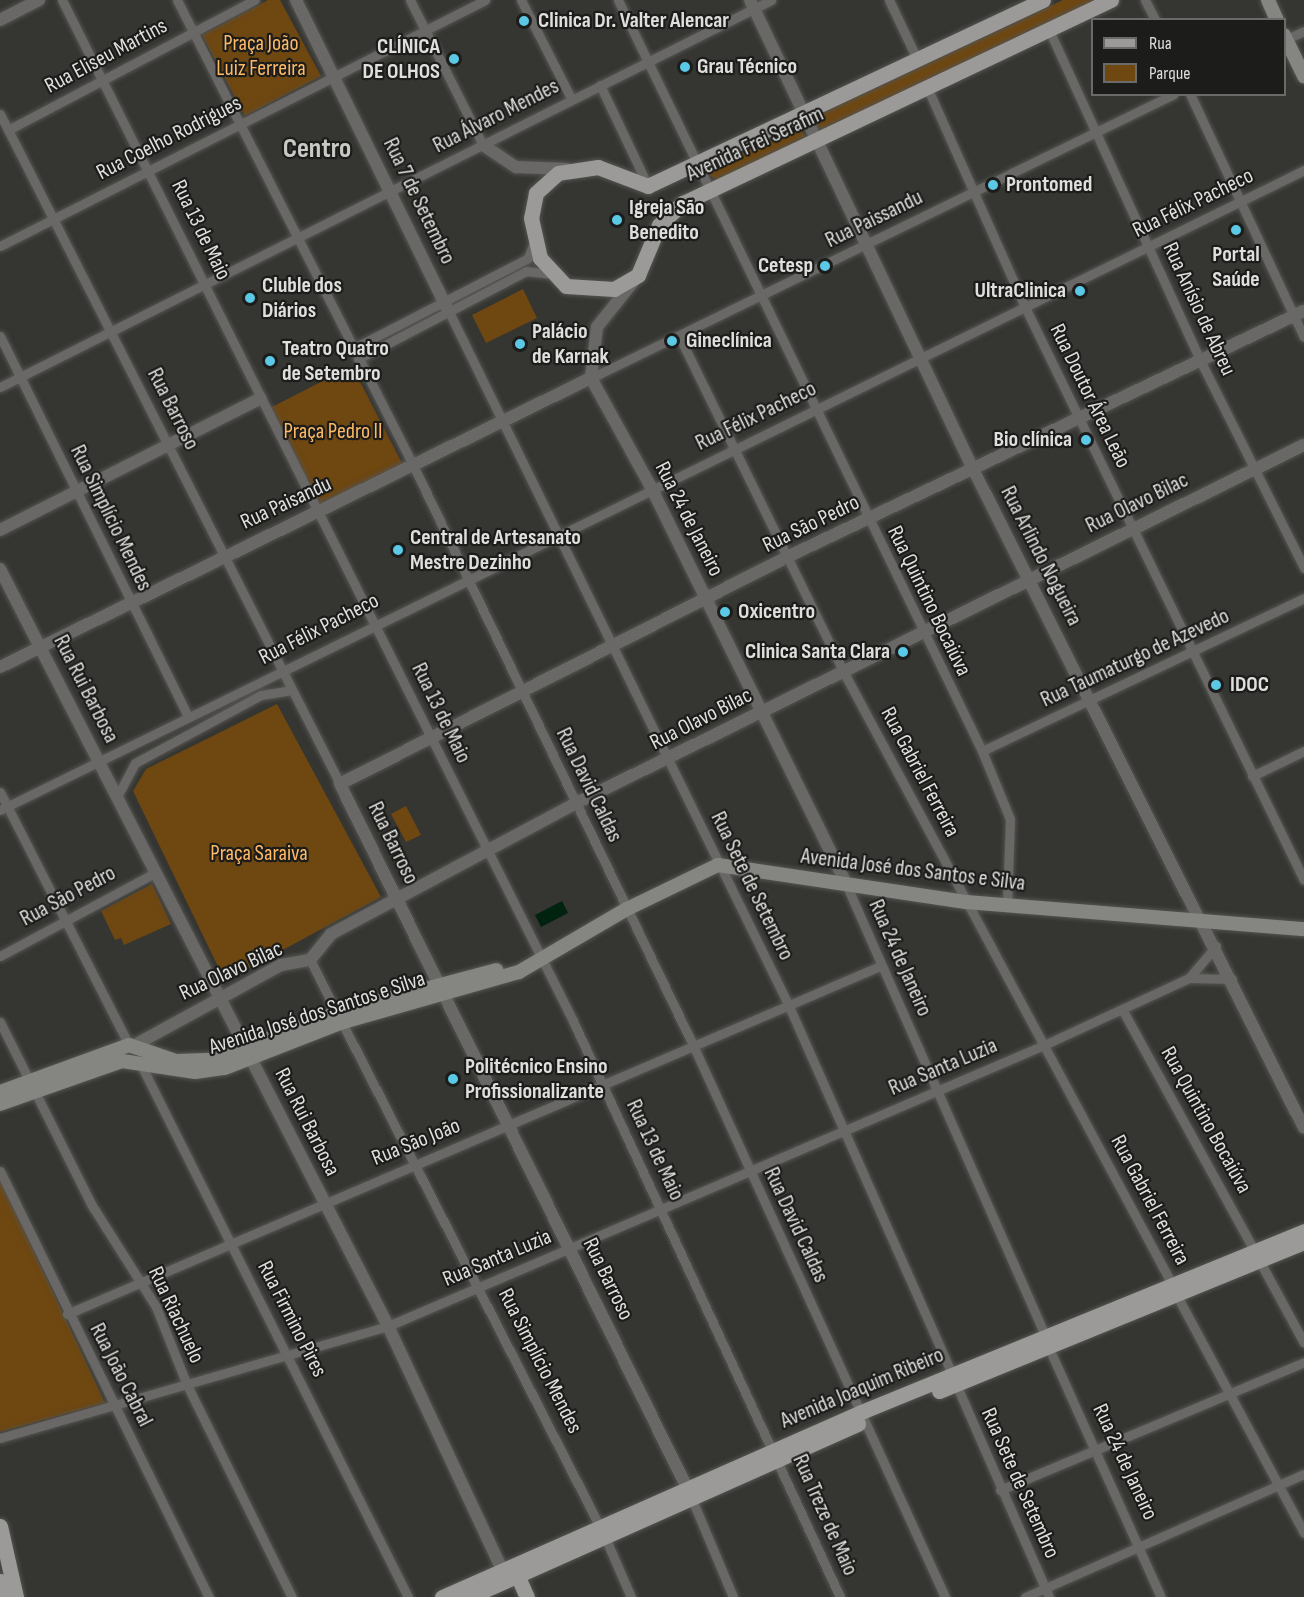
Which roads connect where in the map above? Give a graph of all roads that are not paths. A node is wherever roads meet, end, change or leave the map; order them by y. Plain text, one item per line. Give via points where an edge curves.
1 (39, 0) edge
2 (62, 0) edge
3 (177, 0) edge
4 (255, 0) edge
5 (296, 0) edge
6 (410, 0) edge
7 (485, 0) edge
8 (521, 0) edge
9 (618, 0) edge
10 (771, 0) edge
11 (889, 0) edge
12 (1111, 0) edge
13 (1145, 0) edge
14 (1268, 0) edge
15 (1039, 1) edge
16 (752, 4) edge
17 (1154, 18) edge
18 (1276, 18) edge
19 (0, 20) edge
20 (425, 30) junction
21 (1049, 30) junction
22 (1304, 31) edge
23 (193, 32) junction
24 (1286, 38) edge
25 (1286, 40) edge
26 (917, 59) junction
27 (648, 61) junction
28 (335, 74) junction
29 (1304, 76) edge
30 (102, 81) junction
31 (600, 85) junction
32 (927, 87) junction
33 (1170, 96) edge
34 (1191, 96) edge
35 (572, 100) junction
36 (0, 114) edge
37 (803, 114) junction
38 (240, 123) junction
39 (8, 130) junction
40 (1095, 132) junction
41 (816, 140) junction
42 (483, 145) junction
43 (636, 162) junction
44 (695, 165) junction
45 (577, 167) junction
46 (1304, 170) edge
47 (151, 171) junction
48 (614, 171) junction
49 (648, 186) junction
50 (977, 190) junction
51 (391, 191) junction
52 (707, 191) junction
53 (1242, 202) junction
54 (54, 218) junction
55 (297, 238) junction
56 (534, 242) junction
57 (867, 244) junction
58 (1148, 245) junction
59 (0, 246) edge
60 (549, 274) junction
61 (638, 275) junction
62 (491, 276) junction
63 (205, 284) junction
64 (497, 287) junction
65 (760, 297) junction
66 (446, 306) junction
67 (1025, 307) junction
68 (1299, 313) edge
69 (399, 325) junction
70 (111, 332) junction
71 (404, 335) junction
72 (0, 336) edge
73 (679, 336) junction
74 (1304, 337) edge
75 (368, 340) junction
76 (352, 349) junction
77 (374, 351) junction
78 (921, 355) junction
79 (358, 359) junction
80 (1200, 360) junction
81 (21, 376) junction
82 (591, 378) junction
83 (0, 387) edge
84 (261, 398) junction
85 (814, 409) junction
86 (1080, 419) junction
87 (505, 420) junction
88 (168, 445) junction
89 (1304, 445) edge
90 (734, 450) junction
91 (413, 465) junction
92 (973, 469) junction
93 (1254, 470) junction
94 (651, 487) junction
95 (76, 492) junction
96 (319, 511) junction
97 (867, 520) junction
98 (1133, 528) junction
99 (0, 530) edge
100 (560, 533) junction
101 (224, 556) junction
102 (787, 558) junction
103 (1304, 568) edge
104 (0, 569) edge
105 (467, 578) junction
106 (1029, 578) junction
107 (1304, 598) edge
108 (707, 600) junction
109 (130, 602) junction
110 (375, 623) junction
111 (922, 629) junction
112 (615, 644) junction
113 (41, 647) junction
114 (1194, 652) junction
115 (0, 667) edge
116 (281, 670) junction
117 (843, 671) junction
118 (291, 690) junction
119 (522, 690) junction
120 (1090, 701) junction
121 (762, 711) junction
122 (188, 717) junction
123 (431, 736) junction
124 (982, 751) junction
125 (1304, 751) edge
126 (669, 760) junction
127 (100, 761) junction
128 (1252, 776) junction
129 (340, 784) junction
130 (0, 792) edge
131 (118, 795) junction
132 (576, 803) junction
133 (4, 809) edge
134 (489, 852) junction
135 (718, 866) junction
136 (155, 873) junction
137 (1304, 880) edge
138 (846, 884) junction
139 (399, 901) junction
140 (967, 902) junction
141 (1007, 904) junction
142 (627, 909) junction
143 (66, 921) junction
144 (1202, 921) junction
145 (1304, 929) edge
146 (1216, 946) junction
147 (0, 956) edge
148 (541, 959) junction
149 (310, 960) junction
150 (880, 966) junction
151 (1189, 978) junction
152 (1232, 980) junction
153 (442, 989) junction
154 (220, 995) junction
155 (788, 1004) junction
156 (1122, 1009) junction
157 (341, 1017) junction
158 (0, 1022) edge
159 (131, 1045) junction
160 (693, 1045) junction
161 (1044, 1045) junction
162 (248, 1052) junction
163 (139, 1061) junction
164 (602, 1085) junction
165 (31, 1087) junction
166 (0, 1092) edge
167 (936, 1092) junction
168 (0, 1104) edge
169 (510, 1125) junction
170 (1304, 1128) edge
171 (846, 1131) junction
172 (418, 1164) junction
173 (0, 1171) edge
174 (751, 1174) junction
175 (324, 1200) junction
176 (662, 1210) junction
177 (1304, 1231) edge
178 (231, 1241) junction
179 (1304, 1242) edge
180 (569, 1248) junction
181 (1257, 1255) junction
182 (142, 1282) junction
183 (480, 1285) junction
184 (1174, 1289) junction
185 (67, 1314) junction
186 (388, 1326) junction
187 (1047, 1340) junction
188 (1304, 1343) edge
189 (290, 1357) junction
190 (1304, 1362) edge
191 (954, 1379) junction
192 (187, 1385) junction
193 (1228, 1394) junction
194 (116, 1406) junction
195 (863, 1416) junction
196 (0, 1438) edge
197 (1096, 1450) junction
198 (776, 1455) junction
199 (1304, 1474) edge
200 (1279, 1485) junction
201 (1000, 1490) junction
202 (689, 1492) junction
203 (0, 1526) edge
204 (602, 1530) junction
205 (1304, 1533) edge
206 (1139, 1545) junction
207 (0, 1581) edge
208 (509, 1582) edge
209 (1045, 1587) junction
210 (3, 1597) edge
211 (16, 1597) edge
212 (209, 1597) edge
213 (292, 1597) edge
214 (408, 1597) edge
215 (442, 1597) edge
216 (469, 1597) edge
217 (527, 1597) edge
218 (631, 1597) edge
219 (733, 1597) edge
220 (840, 1597) edge
221 (945, 1597) edge
222 (1025, 1597) edge
223 (1049, 1597) edge
224 (1161, 1597) edge

1 - 19 street
2 - 30 street, Rua 13 de Maio
3 - 23 street, Rua David Caldas
4 - 23 street, Rua Eliseu Martins
5 - 28 street, Rua 7 de Setembro
6 - 20 street
7 - 20 street, Rua Coelho Rodrigues
8 - 35 street
9 - 27 street, Rua Quintino Bocaiúva
10 - 16 street, Rua Álvaro Mendes
11 - 26 street
12 - 21 main road, Avenida Frei Serafim
13 - 17 street
14 - 18 main road
15 - 26 main road, Avenida Frei Serafim
16 - 27 street, Rua Álvaro Mendes
16 - 37 street, Rua Arlindo Nogueira
20 - 28 street, Rua Coelho Rodrigues
20 - 42 street
21 - 32 main road, Avenida Frei Serafim
21 - 40 street, Rua Anísio de Abreu
22 - 24 street
23 - 30 street, Rua Eliseu Martins
23 - 38 street, Rua David Caldas
25 - 29 main road
26 - 37 main road, Avenida Frei Serafim
27 - 31 street, Rua Álvaro Mendes
27 - 44 street, Rua Quintino Bocaiúva
28 - 38 street, Rua Coelho Rodrigues
28 - 51 street, Rua 7 de Setembro
30 - 39 street, Rua Eliseu Martins
30 - 47 street, Rua 13 de Maio
31 - 35 street, Rua Álvaro Mendes
31 - 43 street
32 - 41 main road, Avenida Frei Serafim
32 - 50 street, Rua Doutor Área Leão
33 - 40 street, Rua Paissandu
34 - 53 street
35 - 42 street, Rua Álvaro Mendes
36 - 39 street, Rua Barroso
37 - 41 street, Rua Arlindo Nogueira
37 - 44 main road, Avenida Frei Serafim
38 - 47 street, Rua Coelho Rodrigues
38 - 55 street, Rua David Caldas
39 - 54 street, Rua Barroso
40 - 50 street, Rua Paissandu
40 - 58 street, Rua Anísio de Abreu
41 - 52 main road, Avenida Frei Serafim
41 - 57 street, Rua Arlindo Nogueira
42 - 45 street via 516,167
42 - 51 street, Rua Álvaro Mendes
43 - 48 street
43 - 49 street
44 - 49 main road, Avenida Frei Serafim
44 - 52 street, Rua Quintino Bocaiúva
45 - 48 main road
45 - 56 main road via 558,174 537,193
46 - 53 street, Rua Félix Pacheco
47 - 54 street, Rua Coelho Rodrigues
47 - 63 street, Rua 13 de Maio
48 - 49 main road
50 - 57 street, Rua Paissandu
50 - 67 street, Rua Doutor Área Leão
51 - 55 street, Rua Álvaro Mendes
51 - 66 street, Rua 7 de Setembro
52 - 61 main road, Avenida Frei Serafim via 668,212
52 - 65 street, Rua Quintino Bocaiúva
53 - 58 street, Rua Félix Pacheco
53 - 68 street
54 - 59 street, Rua Coelho Rodrigues
54 - 70 street, Rua Barroso
55 - 63 street, Rua Álvaro Mendes
55 - 76 street, Rua David Caldas
56 - 60 main road
56 - 62 street via 528,258
57 - 65 street, Rua Paissandu
57 - 78 street, Rua Arlindo Nogueira
58 - 67 street, Rua Félix Pacheco
58 - 80 street, Rua Anísio de Abreu
60 - 61 main road via 566,286 599,291
60 - 64 street via 533,269
61 - 82 street via 597,327
62 - 64 street
62 - 66 street
63 - 70 street, Rua Álvaro Mendes
63 - 84 street, Rua 13 de Maio
64 - 66 street
65 - 73 street, Rua Paissandu
65 - 85 street, Rua Quintino Bocaiúva
66 - 69 street
66 - 71 street
66 - 87 street, Rua 7 de Setembro
67 - 78 street, Rua Félix Pacheco
67 - 86 street, Rua Doutor Área Leão
68 - 74 street
68 - 80 street, Rua São Pedro
69 - 71 street
69 - 75 street
70 - 81 street, Rua Álvaro Mendes
70 - 88 street, Rua Barroso
71 - 77 street
72 - 81 street, Rua Simplício Mendes
73 - 82 street, Rua Paissandu
73 - 90 street, Rua Gabriel Ferreira
75 - 76 street
75 - 77 street
76 - 79 street, Rua David Caldas
77 - 79 street
78 - 85 street, Rua Félix Pacheco
78 - 92 street, Rua Arlindo Nogueira
79 - 91 street, Rua David Caldas
80 - 86 street, Rua São Pedro
80 - 93 street, Rua Anísio de Abreu
81 - 83 street, Rua Álvaro Mendes
81 - 95 street, Rua Simplício Mendes
82 - 87 street, Rua Paisandu
82 - 94 street, Rua 24 de Janeiro
84 - 88 street
84 - 96 street, Rua 13 de Maio
85 - 90 street, Rua Félix Pacheco
85 - 97 street, Rua Quintino Bocaiúva
86 - 92 street, Rua São Pedro
86 - 98 street, Rua Doutor Área Leão
87 - 91 street, Rua Paisandu
87 - 100 street, Rua Sete de Setembro
88 - 95 street
88 - 101 street, Rua Barroso
89 - 93 street, Rua Olavo Bilac
90 - 94 street, Rua Félix Pacheco
90 - 102 street, Rua Gabriel Ferreira
91 - 96 street, Rua Paisandu
91 - 105 street, Rua David Caldas
92 - 97 street, Rua São Pedro
92 - 106 street, Rua Arlindo Nogueira
93 - 98 street, Rua Olavo Bilac
93 - 103 street, Rua Anísio de Abreu
94 - 100 street, Rua Félix Pacheco
94 - 108 street, Rua 24 de Janeiro
95 - 99 street
95 - 109 street, Rua Simplício Mendes
96 - 101 street, Rua Paisandu
96 - 110 street, Rua 13 de Maio
97 - 102 street, Rua São Pedro
97 - 111 street, Rua Quintino Bocaiúva
98 - 106 street, Rua Olavo Bilac
98 - 114 street, Rua Doutor Área Leão
100 - 105 street, Rua Félix Pacheco
100 - 112 street, Rua Sete de Setembro
101 - 109 street, Rua Paisandu
101 - 116 street, Rua Barroso
102 - 108 street, Rua São Pedro
102 - 117 street, Rua Gabriel Ferreira
104 - 113 street, Rua Rui Barbosa
105 - 110 street, Rua Félix Pacheco
105 - 119 street, Rua David Caldas
106 - 111 street, Rua Olavo Bilac
106 - 120 street, Rua Arlindo Nogueira
107 - 114 street, Rua Taumaturgo de Azevedo
108 - 112 street, Rua São Pedro
108 - 121 street, Rua 24 de Janeiro
109 - 113 street, Rua Paisandu
109 - 122 street, Rua Simplício Mendes
110 - 116 street, Rua Félix Pacheco
110 - 123 street, Rua 13 de Maio
111 - 117 street, Rua Olavo Bilac
111 - 124 street, Rua Quintino Bocaiúva
112 - 119 street, Rua São Pedro
112 - 126 street, Rua Sete de Setembro
113 - 115 street, Rua Paisandu
113 - 127 street, Rua Rui Barbosa
114 - 120 street, Rua Taumaturgo de Azevedo
114 - 128 street, Rua Doutor Área Leão
116 - 118 street, Rua Barroso
116 - 122 street, Rua Félix Pacheco
117 - 121 street, Rua Olavo Bilac
117 - 140 street, Rua Gabriel Ferreira
118 - 129 street, Rua Barroso
118 - 131 street via 261,695 135,763
119 - 123 street, Rua São Pedro
119 - 132 street, Rua David Caldas
120 - 124 street, Rua Taumaturgo de Azevedo
120 - 144 street, Rua Arlindo Nogueira
121 - 126 street, Rua Olavo Bilac
121 - 138 street, Rua 24 de Janeiro
122 - 127 street, Rua Félix Pacheco
123 - 129 street, Rua São Pedro
123 - 134 street, Rua 13 de Maio
124 - 141 street, Rua Quintino Bocaiúva via 1010,819
125 - 128 street
126 - 132 street, Rua Olavo Bilac
126 - 135 street, Rua Sete de Setembro
127 - 131 street, Rua Rui Barbosa
127 - 133 street, Rua Félix Pacheco
128 - 137 street, Rua Doutor Área Leão
129 - 139 street, Rua Barroso
130 - 133 street
131 - 136 street, Rua Rui Barbosa
132 - 134 street, Rua Olavo Bilac
132 - 142 street, Rua David Caldas
133 - 143 street
134 - 139 street, Rua Olavo Bilac
134 - 148 street, Rua 13 de Maio
135 - 138 main road, Avenida José dos Santos e Silva
135 - 142 main road, Avenida José dos Santos e Silva
135 - 155 street, Rua Sete de Setembro
136 - 143 street, Rua São Pedro
136 - 154 street, Rua Rui Barbosa
138 - 140 main road, Avenida José dos Santos e Silva
138 - 150 street, Rua 24 de Janeiro
139 - 149 street, Rua Olavo Bilac via 331,934
139 - 153 street, Rua Barroso
140 - 141 main road, Avenida José dos Santos e Silva
140 - 161 street, Rua Gabriel Ferreira
141 - 144 main road, Avenida José dos Santos e Silva
142 - 148 main road, Avenida José dos Santos e Silva
142 - 160 street, Rua David Caldas
143 - 147 street, Rua São Pedro
143 - 159 street
144 - 145 main road, Avenida José dos Santos e Silva
144 - 146 street, Rua Arlindo Nogueira
146 - 151 street, Rua Santa Luzia
146 - 152 street, Rua Arlindo Nogueira
148 - 153 main road, Avenida José dos Santos e Silva via 519,972
148 - 164 street, Rua 13 de Maio
149 - 154 street, Rua Olavo Bilac via 292,960
149 - 157 street, Rua Simplício Mendes
150 - 155 street, Rua São João
150 - 167 street, Rua 24 de Janeiro
151 - 152 street, Rua Santa Luzia
151 - 156 street, Rua Santa Luzia
152 - 170 street, Rua Arlindo Nogueira
153 - 157 main road, Avenida José dos Santos e Silva
153 - 169 street, Rua Barroso
154 - 159 street, Rua Olavo Bilac
154 - 162 street, Rua Rui Barbosa
155 - 160 street, Rua São João
155 - 171 street, Rua Sete de Setembro
156 - 161 street, Rua Santa Luzia
156 - 181 street, Rua Quintino Bocaiúva
157 - 162 main road, Avenida José dos Santos e Silva
157 - 172 street, Rua Simplício Mendes
158 - 165 street, Rua Riachuelo
159 - 162 main road, Avenida José dos Santos e Silva via 187,1063
159 - 165 main road, Avenida José dos Santos e Silva
160 - 164 street, Rua São João
160 - 174 street, Rua David Caldas
161 - 167 street, Rua Santa Luzia
161 - 184 street, Rua Gabriel Ferreira
162 - 163 main road, Avenida José dos Santos e Silva via 195,1072
162 - 175 street, Rua Rui Barbosa
163 - 165 main road, Avenida José dos Santos e Silva via 107,1064
163 - 178 street, Rua Firmino Pires
164 - 169 street, Rua São João
164 - 176 street, Rua 13 de Maio
165 - 166 main road, Avenida José dos Santos e Silva
165 - 168 main road, Avenida José dos Santos e Silva
165 - 182 street, Rua Riachuelo via 91,1204
167 - 171 street, Rua Santa Luzia
167 - 187 street, Rua 24 de Janeiro
169 - 172 street, Rua São João
169 - 180 street, Rua Barroso
171 - 174 street, Rua Santa Luzia
171 - 191 street, Rua Sete de Setembro
172 - 175 street, Rua São João
172 - 183 street, Rua Simplício Mendes
173 - 185 street, Rua João Cabral
174 - 176 street, Rua Santa Luzia
174 - 195 street, Rua David Caldas
175 - 178 street, Rua São João
175 - 186 street, Rua Rui Barbosa
176 - 180 street, Rua Santa Luzia
176 - 198 street, Rua 13 de Maio
177 - 181 main road, Avenida Joaquim Ribeiro
178 - 182 street, Rua São João
178 - 189 street, Rua Firmino Pires
179 - 181 main road, Avenida Joaquim Ribeiro
180 - 183 street, Rua Santa Luzia
180 - 202 street, Rua Barroso
181 - 184 main road, Avenida Joaquim Ribeiro
181 - 188 street, Rua Quintino Bocaiúva
182 - 185 street, Rua São João
182 - 192 street, Rua Riachuelo
183 - 186 street, Rua Santa Luzia
183 - 204 street, Rua Simplício Mendes
184 - 187 main road, Avenida Joaquim Ribeiro
184 - 193 street, Rua Gabriel Ferreira
185 - 194 street, Rua João Cabral
186 - 189 street, Rua Santa Luzia
186 - 208 street, Rua Rui Barbosa
187 - 191 main road, Avenida Joaquim Ribeiro
187 - 197 street, Rua 24 de Janeiro
189 - 192 street, Rua Santa Luzia
189 - 214 street, Rua Firmino Pires
190 - 193 street
191 - 195 main road, Avenida Joaquim Ribeiro
191 - 201 street, Rua Sete de Setembro
192 - 194 street, Rua Santa Luzia
192 - 213 street, Rua Riachuelo
193 - 197 street
193 - 200 street, Rua Gabriel Ferreira
194 - 196 street, Rua Santa Luzia
194 - 212 street, Rua João Cabral
195 - 198 main road, Avenida Joaquim Ribeiro
195 - 221 street, Rua David Caldas
197 - 201 street
197 - 206 street, Rua 24 de Janeiro
198 - 202 main road, Avenida Joaquim Ribeiro
198 - 220 street, Rua Treze de Maio
199 - 200 street
200 - 205 street, Rua Gabriel Ferreira
200 - 206 street
201 - 209 street, Rua Sete de Setembro
202 - 204 main road, Avenida Joaquim Ribeiro
202 - 219 street, Rua Barroso
203 - 211 main road
204 - 208 main road, Avenida Joaquim Ribeiro
204 - 218 street, Rua Simplício Mendes
206 - 209 street
206 - 224 street, Rua 24 de Janeiro
207 - 210 main road
208 - 215 main road, Avenida Joaquim Ribeiro
208 - 216 main road, Avenida Joaquim Ribeiro
208 - 217 main road
209 - 222 street
209 - 223 street, Rua Sete de Setembro

